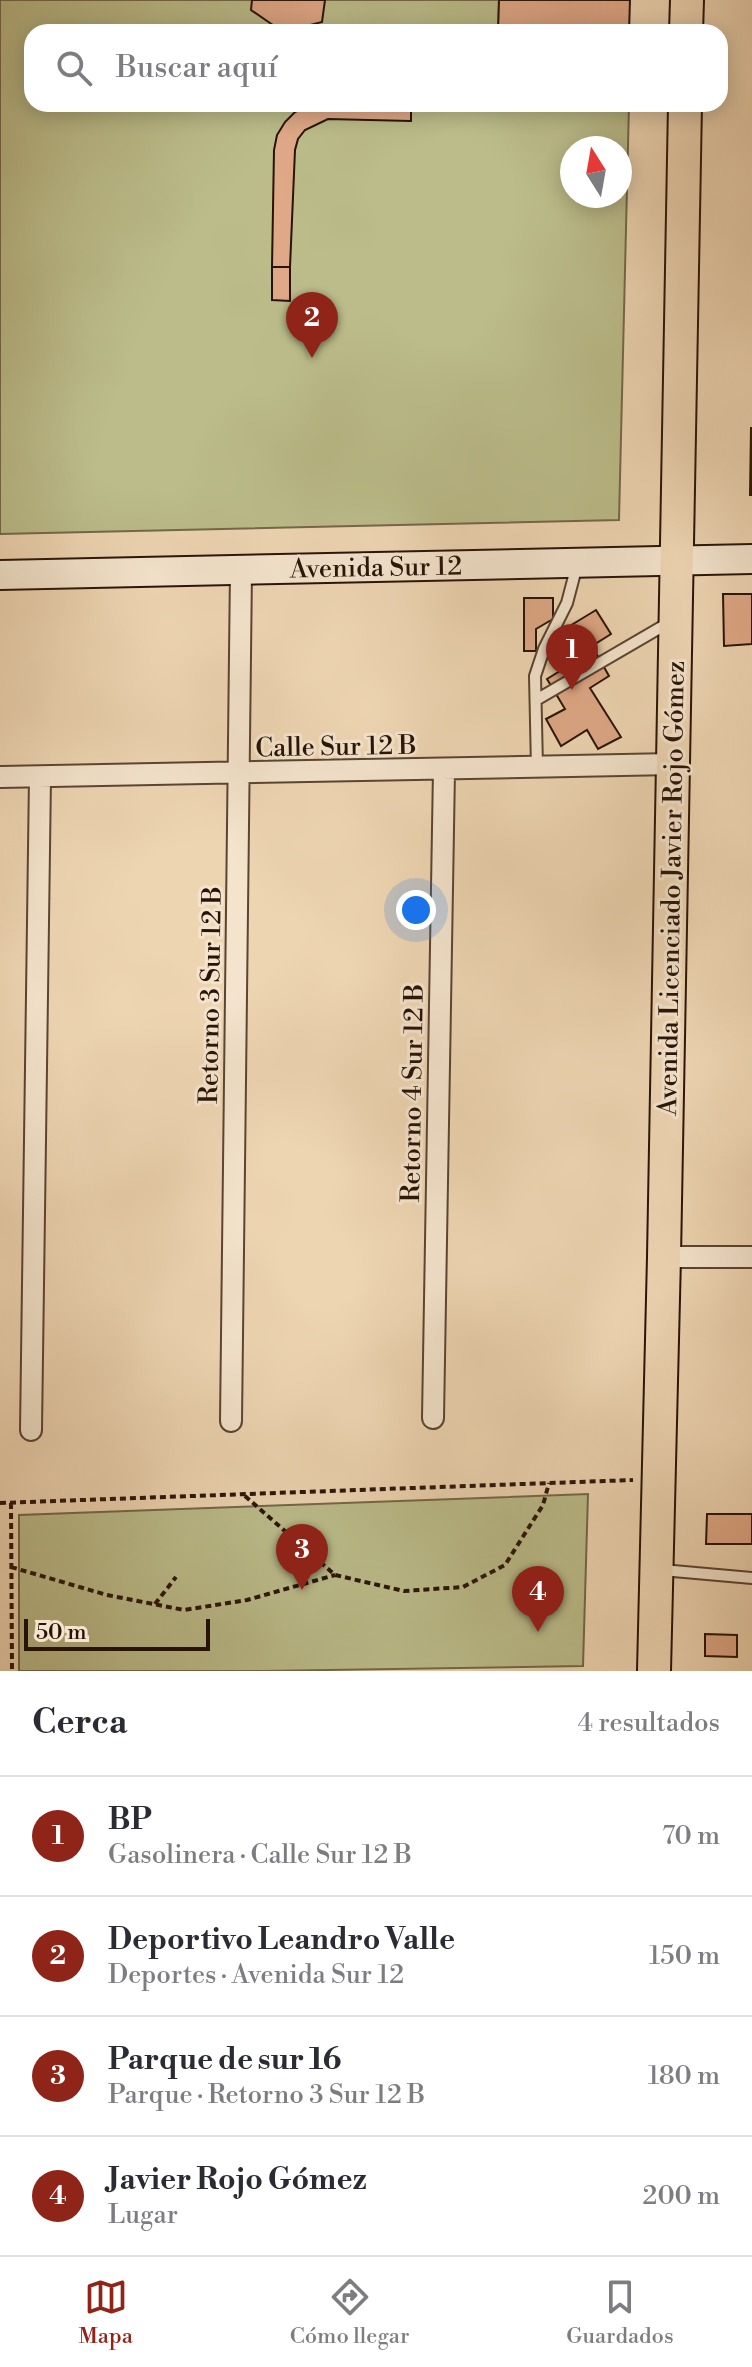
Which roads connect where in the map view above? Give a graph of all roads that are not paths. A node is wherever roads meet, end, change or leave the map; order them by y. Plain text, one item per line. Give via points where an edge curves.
1 (687, 0) edge
2 (686, 24) edge
3 (685, 112) edge
4 (752, 559) edge
5 (677, 561) junction
6 (577, 563) junction
7 (241, 570) junction
8 (0, 575) edge
9 (676, 619) junction
10 (536, 700) junction
11 (673, 764) junction
12 (537, 767) junction
13 (444, 770) junction
14 (238, 774) junction
15 (0, 777) edge
16 (40, 777) junction
17 (664, 1257) junction
18 (752, 1257) edge
19 (433, 1418) dead end
20 (231, 1421) dead end
21 (31, 1430) dead end
22 (656, 1570) junction
23 (752, 1578) edge
24 (654, 1671) edge

1 - 2 main road
3 - 5 main road, Avenida Licenciado Javier Rojo Gómez
4 - 5 street, Avenida Sur 12
5 - 6 street, Avenida Sur 12
5 - 9 main road, Avenida Licenciado Javier Rojo Gómez
6 - 7 street, Avenida Sur 12
6 - 10 lane via 567,603 535,676
7 - 8 street, Avenida Sur 12
7 - 14 street, Retorno 3 Sur 12 B
9 - 10 lane
9 - 11 main road, Avenida Licenciado Javier Rojo Gómez
10 - 12 lane
11 - 12 street, Calle Sur 12 B
11 - 17 main road, Avenida Licenciado Javier Rojo Gómez
12 - 13 street, Calle Sur 12 B
13 - 14 street, Calle Sur 12 B
13 - 19 street, Retorno 4 Sur 12 B
14 - 16 street, Calle Sur 12 B
14 - 20 street, Retorno 3 Sur 12 B
15 - 16 street, Calle Sur 12 B
16 - 21 street
17 - 18 street
17 - 22 main road, Avenida Licenciado Javier Rojo Gómez
22 - 23 lane
22 - 24 main road, Avenida Licenciado Javier Rojo Gómez

